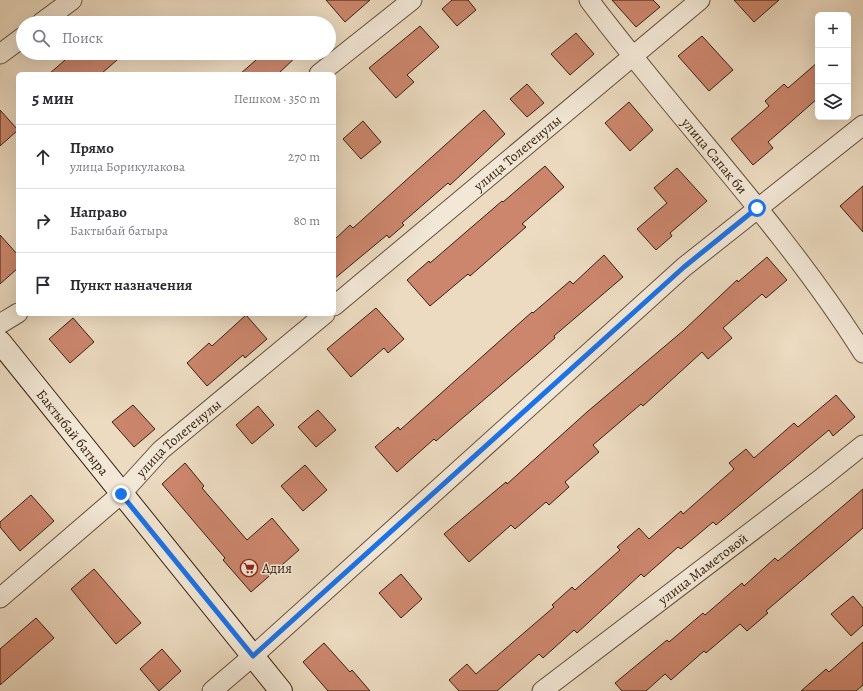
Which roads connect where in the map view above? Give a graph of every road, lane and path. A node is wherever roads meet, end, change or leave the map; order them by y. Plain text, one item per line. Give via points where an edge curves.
1 (72, 0) edge
2 (412, 0) edge
3 (590, 0) edge
4 (700, 0) edge
5 (50, 16) edge
6 (16, 42) edge
7 (0, 54) edge
8 (632, 57) junction
9 (322, 72) edge
10 (863, 125) edge
11 (757, 208) junction
12 (336, 304) edge
13 (16, 314) edge
14 (322, 316) edge
15 (0, 324) edge
16 (0, 342) edge
17 (863, 353) edge
18 (863, 445) edge
19 (121, 494) junction
20 (0, 598) edge
21 (253, 656) junction
22 (212, 691) edge
23 (281, 691) edge
24 (542, 691) edge

1 - 5 street
2 - 9 street
3 - 8 street, улица Сапак би
4 - 8 street, улица Толегенулы
6 - 7 street
8 - 11 street, улица Сапак би
8 - 12 street, улица Толегенулы
10 - 11 street
11 - 17 street, улица Сапак би via 838,314
11 - 21 street via 684,267
13 - 15 street
14 - 19 street, улица Толегенулы via 161,450
16 - 19 street, Бактыбай батыра
18 - 24 street, улица Маметовой
19 - 20 street, улица Толегенулы
19 - 21 street, Бактыбай батыра
21 - 22 street
21 - 23 street, Бактыбай батыра

